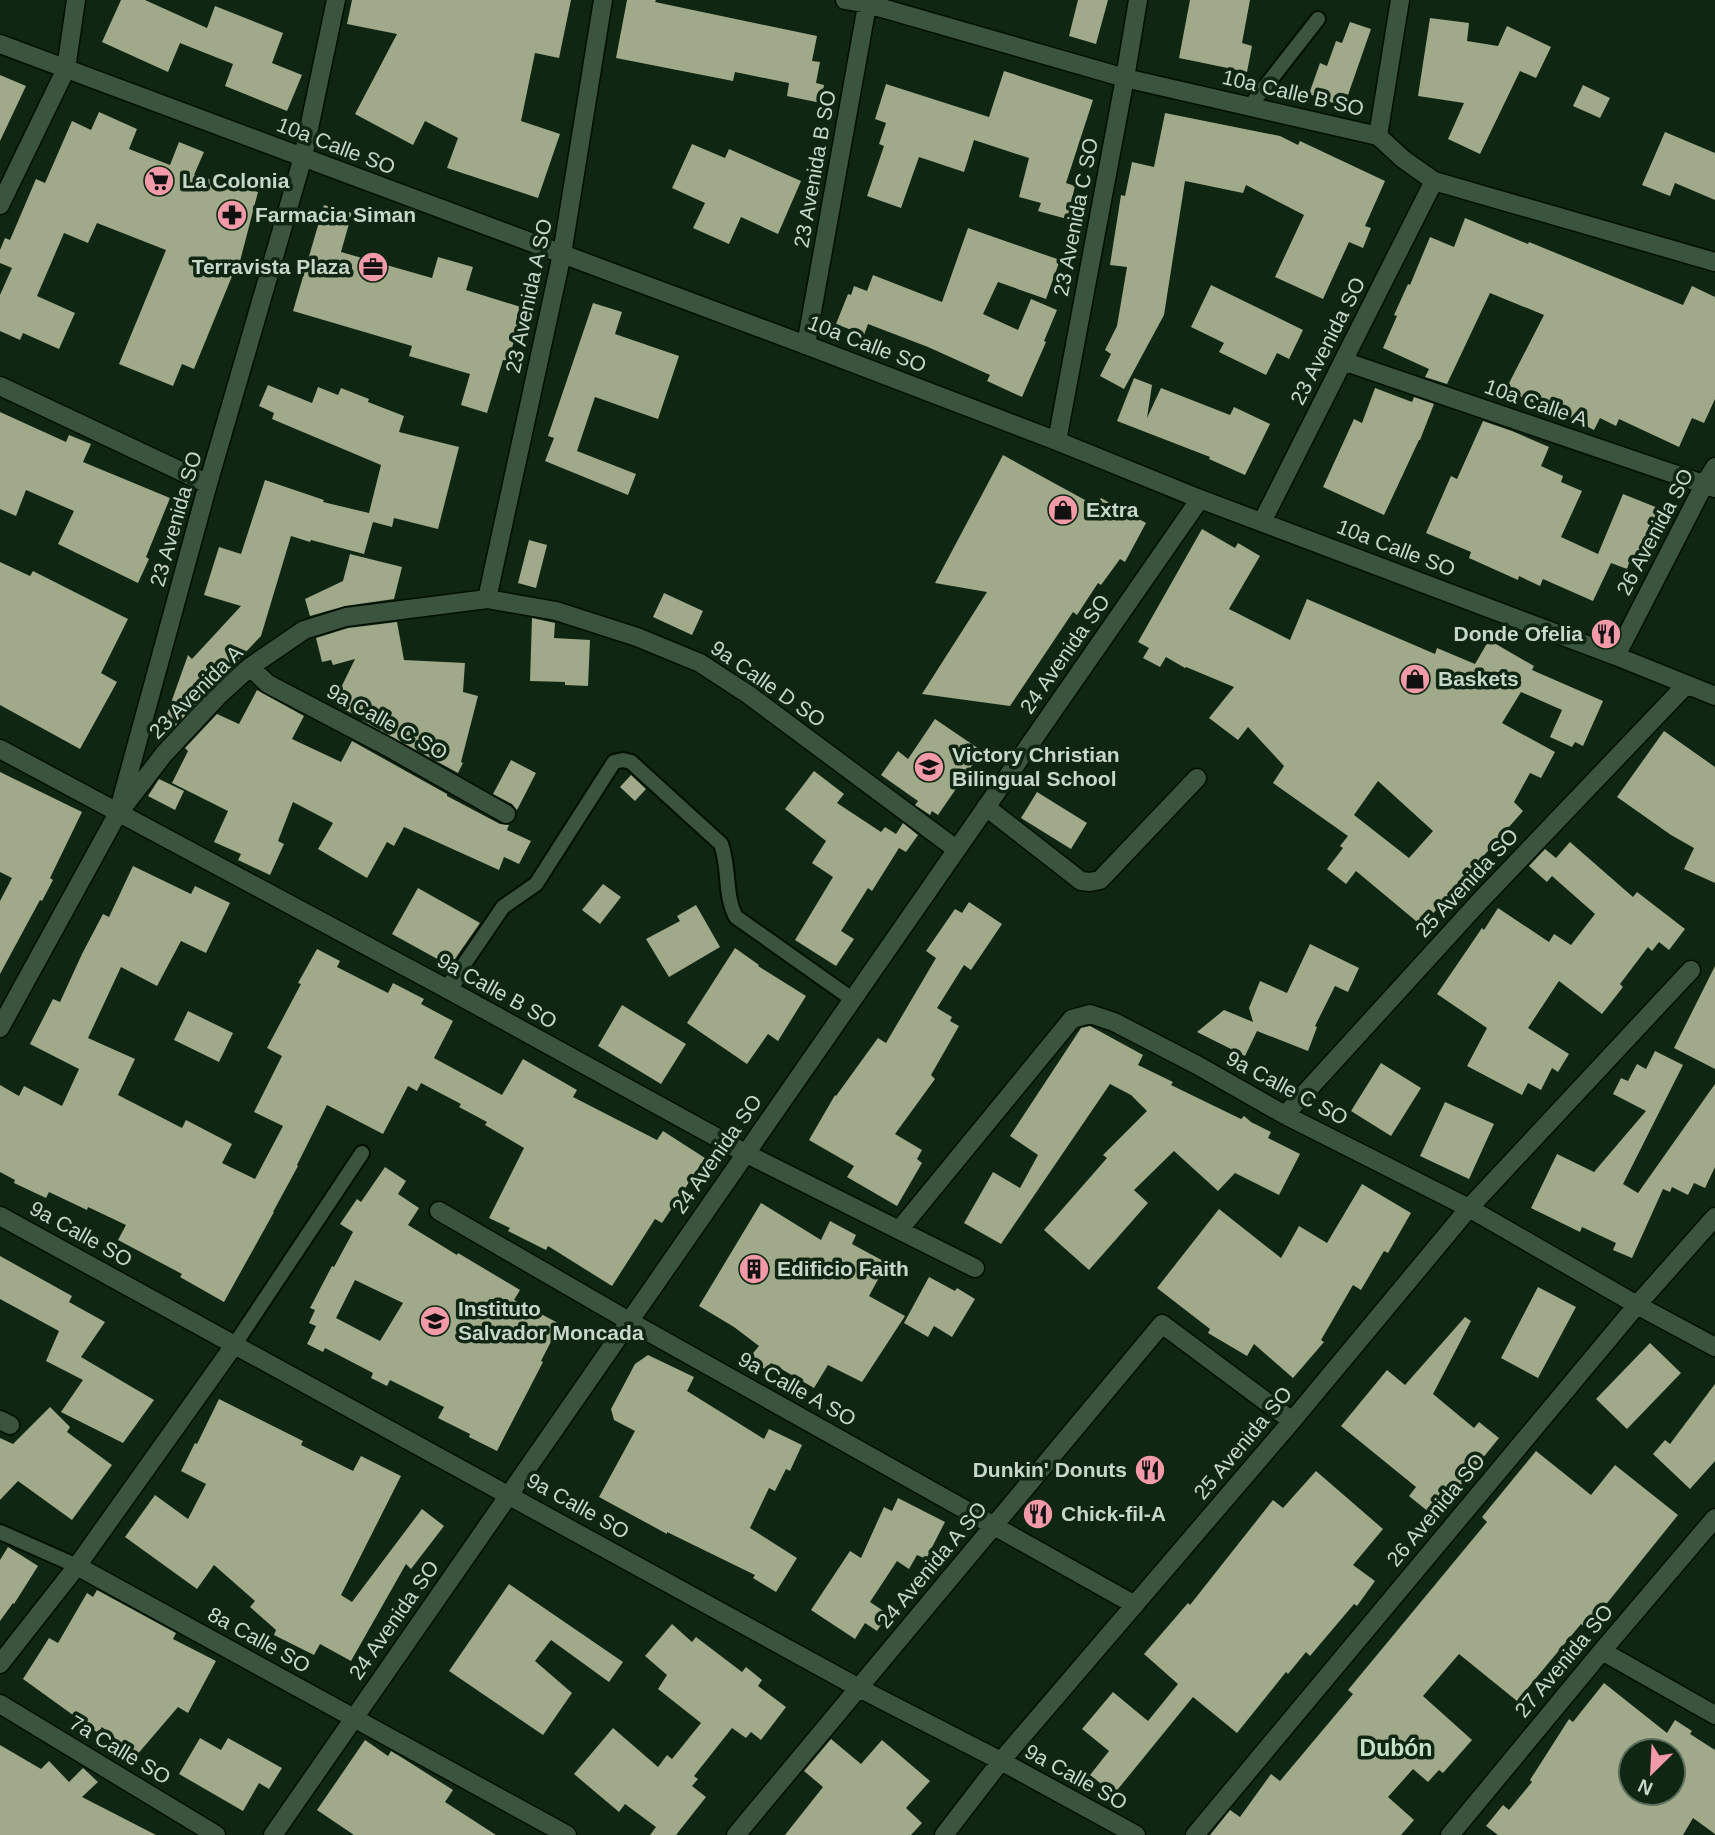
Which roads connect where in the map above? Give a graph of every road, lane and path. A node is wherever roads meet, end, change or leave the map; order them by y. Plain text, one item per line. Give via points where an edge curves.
1 (76, 0) edge
2 (336, 0) edge
3 (603, 0) edge
4 (845, 0) edge
5 (1138, 0) edge
6 (1400, 0) edge
7 (868, 2) edge
8 (1318, 19) dead end
9 (0, 44) edge
10 (65, 69) junction
11 (1125, 78) junction
12 (1250, 106) junction
13 (1378, 136) junction
14 (303, 157) junction
15 (1434, 181) junction
16 (0, 205) edge
17 (562, 254) junction
18 (1715, 262) edge
19 (806, 345) junction
20 (1343, 361) junction
21 (0, 386) edge
22 (1057, 441) junction
23 (1715, 467) edge
24 (208, 484) junction
25 (1709, 487) edge
26 (1200, 499) junction
27 (1262, 522) junction
28 (487, 599) junction
29 (1616, 656) junction
30 (250, 667) junction
31 (1686, 685) junction
32 (1715, 696) edge
33 (0, 749) edge
34 (1197, 778) dead end
35 (986, 807) junction
36 (118, 813) junction
37 (506, 814) dead end
38 (956, 849) junction
39 (1691, 970) dead end
40 (458, 973) joint
41 (449, 990) junction
42 (852, 999) junction
43 (0, 1028) edge
44 (1285, 1115) junction
45 (362, 1153) dead end
46 (745, 1153) junction
47 (1469, 1209) junction
48 (439, 1211) dead end
49 (0, 1216) edge
50 (1715, 1217) edge
51 (899, 1230) junction
52 (975, 1268) dead end
53 (1637, 1305) junction
54 (629, 1321) junction
55 (235, 1344) junction
56 (1715, 1346) edge
57 (1292, 1421) junction
58 (509, 1494) junction
59 (1715, 1518) edge
60 (994, 1525) junction
61 (0, 1532) edge
62 (76, 1566) junction
63 (1135, 1605) junction
64 (1602, 1651) junction
65 (0, 1664) edge
66 (859, 1688) junction
67 (0, 1704) edge
68 (1715, 1714) edge
69 (354, 1718) junction
70 (1001, 1761) junction
71 (216, 1835) edge
72 (272, 1835) edge
73 (568, 1835) edge
74 (736, 1835) edge
75 (944, 1835) edge
76 (1136, 1835) edge
77 (1195, 1835) edge
78 (1450, 1835) edge

1 - 10 street
2 - 14 street, 23 Avenida SO
3 - 17 street, 23 Avenida A SO
4 - 7 street, 10a Calle B SO
5 - 11 street, 23 Avenida C SO
6 - 13 street
7 - 11 street, 10a Calle B SO
7 - 19 street, 23 Avenida B SO
8 - 12 lane
9 - 10 street, 10a Calle SO
10 - 14 street, 10a Calle SO
10 - 16 street
11 - 12 street, 10a Calle B SO
11 - 22 street, 23 Avenida C SO
12 - 13 street, 10a Calle B SO
13 - 15 street, 10a Calle B SO
14 - 17 street, 10a Calle SO
14 - 24 street, 23 Avenida SO
15 - 18 street, 10a Calle B SO
15 - 20 street, 23 Avenida SO
17 - 19 street, 10a Calle SO
17 - 28 street, 23 Avenida A SO
19 - 22 street, 10a Calle SO
20 - 25 street, 10a Calle A
20 - 27 street, 23 Avenida SO
21 - 24 street
22 - 26 street, 10a Calle SO
23 - 25 street, 26 Avenida SO
24 - 36 street, 23 Avenida SO
25 - 29 street, 26 Avenida SO
26 - 27 street, 10a Calle SO
26 - 35 street, 24 Avenida SO
27 - 29 street, 10a Calle SO
28 - 30 street, 23 Avenida A via 346,617 304,631
28 - 38 street, 9a Calle D SO via 556,611 700,663
29 - 31 street, 10a Calle SO
30 - 36 street, 23 Avenida A via 164,754
30 - 37 street, 9a Calle C SO via 268,684
31 - 32 street, 10a Calle SO
31 - 44 street, 25 Avenida SO
33 - 36 street, 9a Calle B SO
34 - 35 street via 1100,880 1090,882 1081,881
35 - 38 street, 24 Avenida SO
36 - 41 street, 9a Calle B SO
36 - 43 street, 23 Avenida SO
38 - 42 street, 24 Avenida SO
39 - 47 street, 25 Avenida SO
40 - 41 street
40 - 42 lane via 503,907 536,884 614,762 623,760 631,762 721,844 730,906 736,917
41 - 46 street, 9a Calle B SO
42 - 46 street, 24 Avenida SO
44 - 47 street, 9a Calle C SO
44 - 51 street, 9a Calle C SO via 1114,1022 1090,1014 1072,1020
45 - 55 lane
46 - 51 street, 9a Calle B SO
46 - 54 street, 24 Avenida SO
47 - 53 street, 9a Calle C SO
47 - 57 street, 25 Avenida SO
48 - 54 street, 9a Calle A SO
49 - 55 street, 9a Calle SO
50 - 53 street, 26 Avenida SO
51 - 52 street, 9a Calle B SO
53 - 56 street, 9a Calle C SO
53 - 77 street, 26 Avenida SO
54 - 58 street, 24 Avenida SO
54 - 60 street, 9a Calle A SO
55 - 58 street, 9a Calle SO
55 - 62 street
57 - 60 street, 24 Avenida A SO via 1162,1324
57 - 63 street, 25 Avenida SO
58 - 66 street, 9a Calle SO
58 - 69 street, 24 Avenida SO
59 - 64 street, 27 Avenida SO
60 - 63 street, 9a Calle A SO
60 - 66 street, 24 Avenida A SO
61 - 62 lane
62 - 65 street
62 - 69 street, 8a Calle SO
63 - 70 street, 25 Avenida SO
64 - 68 street
64 - 78 street, 27 Avenida SO
66 - 70 street, 9a Calle SO
66 - 74 street, 24 Avenida A SO
67 - 71 street, 7a Calle SO
69 - 72 street, 24 Avenida SO
69 - 73 street, 8a Calle SO
70 - 75 street, 25 Avenida SO
70 - 76 street, 9a Calle SO

